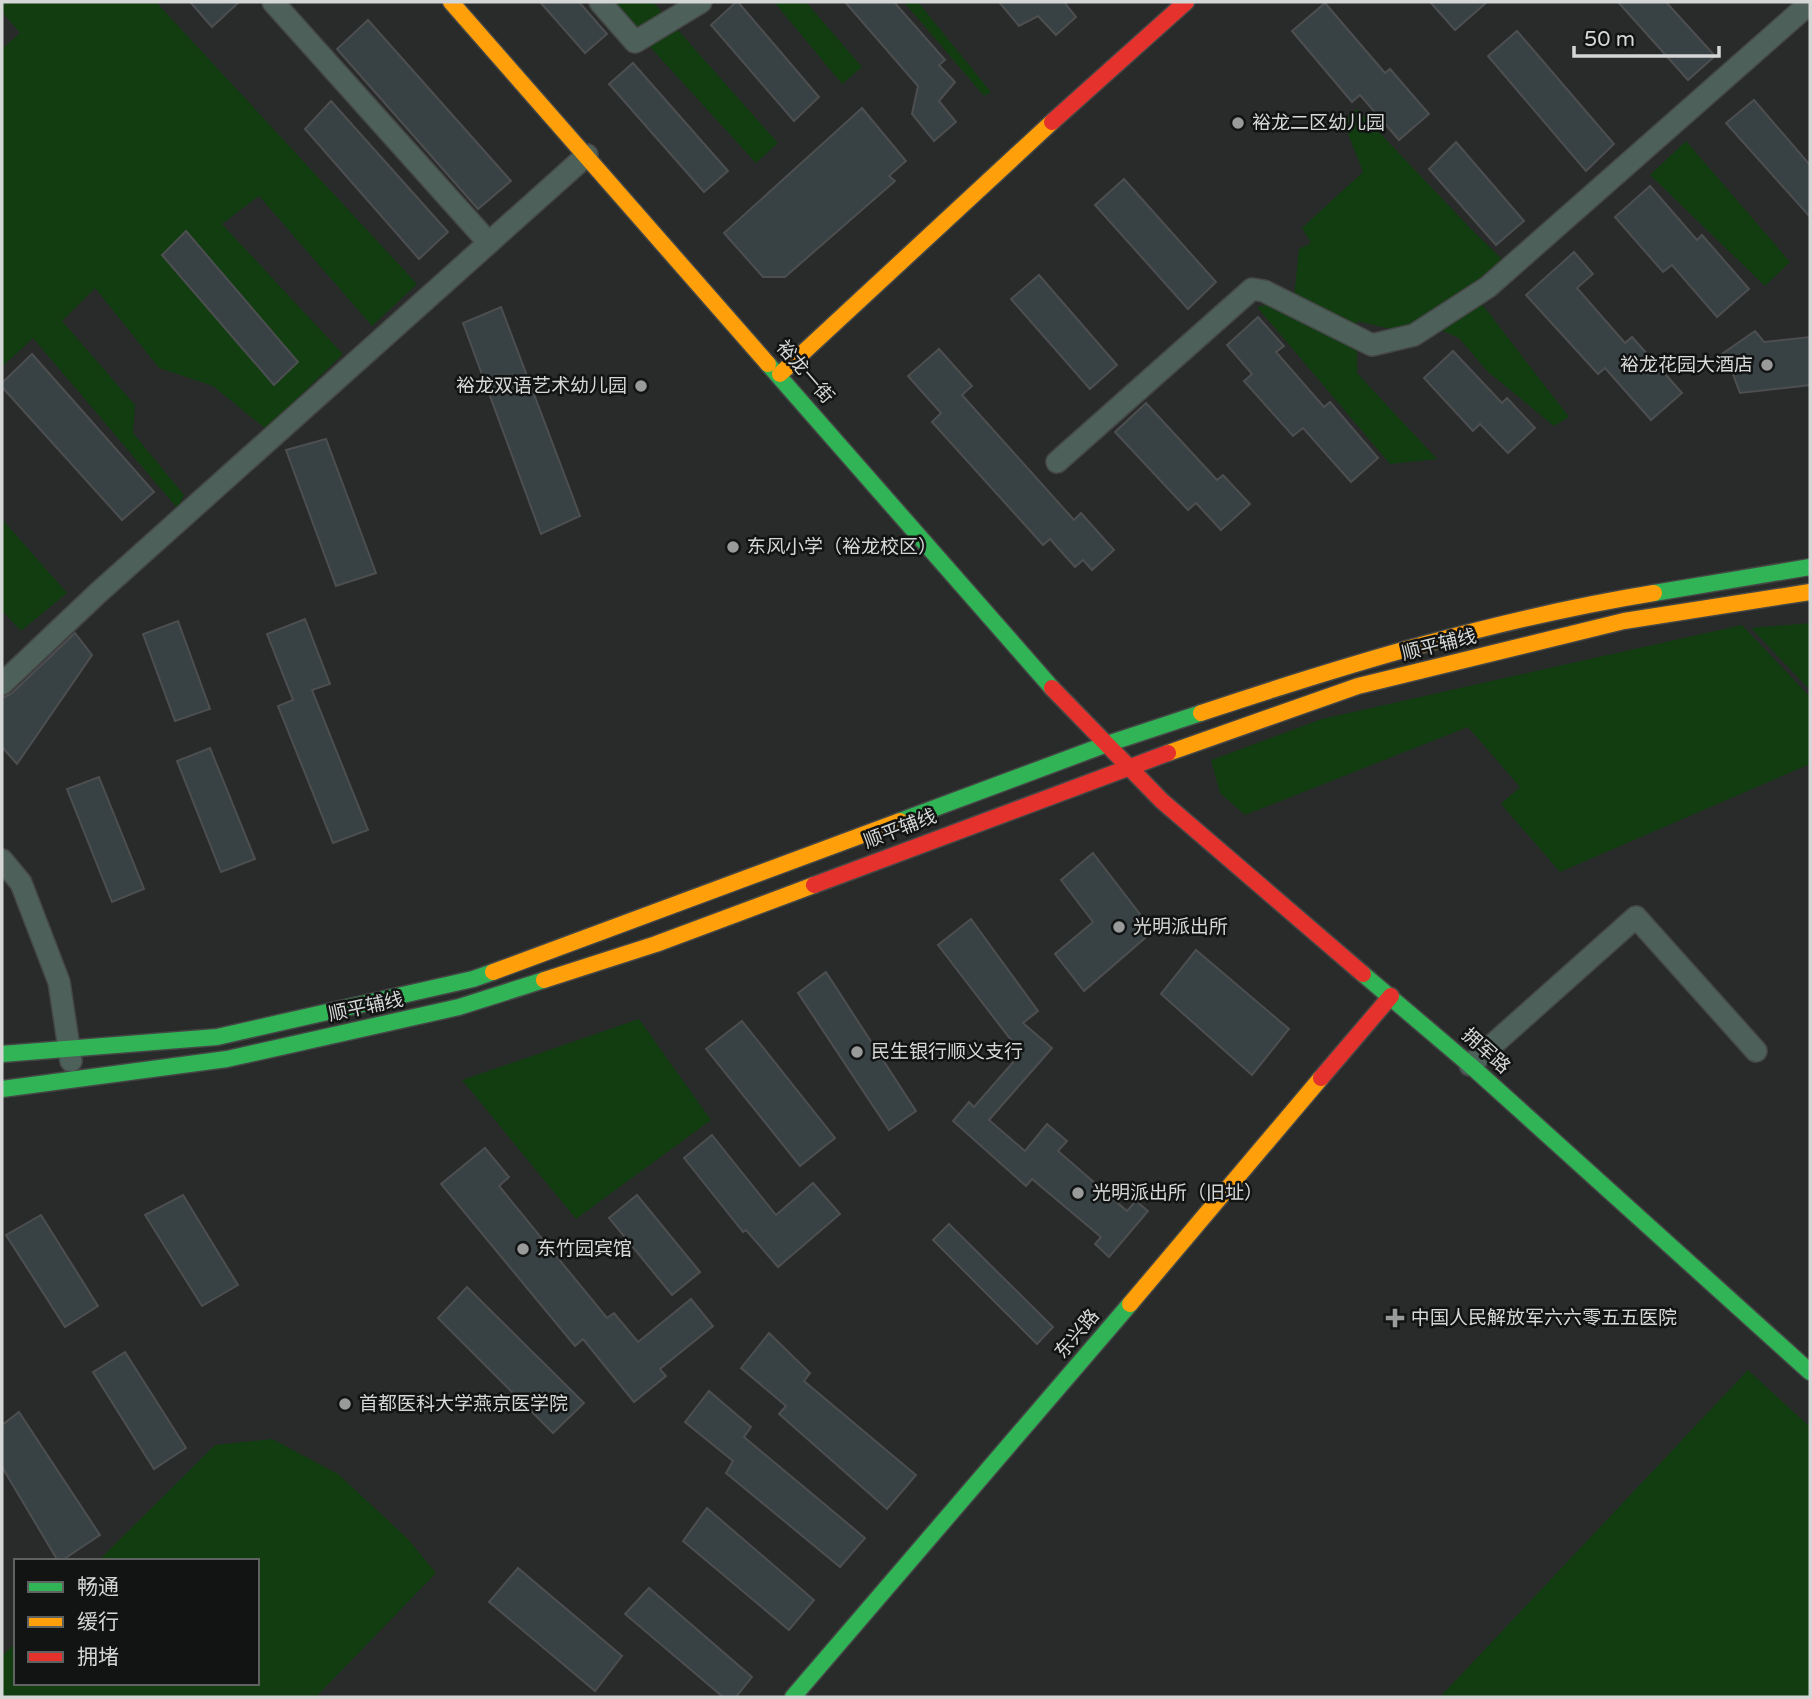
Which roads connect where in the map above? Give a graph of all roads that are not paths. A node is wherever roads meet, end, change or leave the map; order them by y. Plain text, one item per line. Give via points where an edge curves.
1 (273, 2) edge
2 (452, 2) edge
3 (600, 2) edge
4 (701, 2) edge
5 (1186, 2) edge
6 (1802, 11) edge
7 (587, 155) junction
8 (489, 243) junction
9 (780, 374) junction
10 (1058, 462) dead end
11 (1810, 567) edge
12 (1810, 592) edge
13 (2, 684) edge
14 (1107, 744) junction
15 (1129, 767) junction
16 (2, 860) edge
17 (1391, 996) junction
18 (70, 1050) junction
19 (1756, 1051) dead end
20 (2, 1054) edge
21 (1470, 1065) junction
22 (75, 1080) junction
23 (2, 1089) edge
24 (1810, 1372) edge
25 (793, 1697) edge

1 - 8 street
2 - 7 main road, 裕龙一街
3 - 4 street via 635,42
5 - 9 main road
6 - 10 street via 1488,287 1414,335 1372,345 1264,290 1252,289
7 - 8 street
7 - 9 main road, 裕龙一街
8 - 13 street
9 - 14 main road, 裕龙一街 via 1069,707
11 - 14 main road, 顺平辅线 via 1496,625 1281,686
12 - 15 main road, 顺平辅线 via 1624,621 1358,686
14 - 15 main road, 裕龙一街
14 - 18 main road, 顺平辅线 via 473,979 217,1037
15 - 17 main road, 拥军路 via 1163,802
15 - 22 main road, 顺平辅线 via 656,944 459,1007 227,1059
16 - 18 street via 21,883 59,982
17 - 21 main road, 拥军路
17 - 25 main road, 东兴路
18 - 20 main road, 顺平辅线
18 - 22 street
19 - 21 street via 1636,917
21 - 24 main road, 拥军路
22 - 23 main road, 顺平辅线

